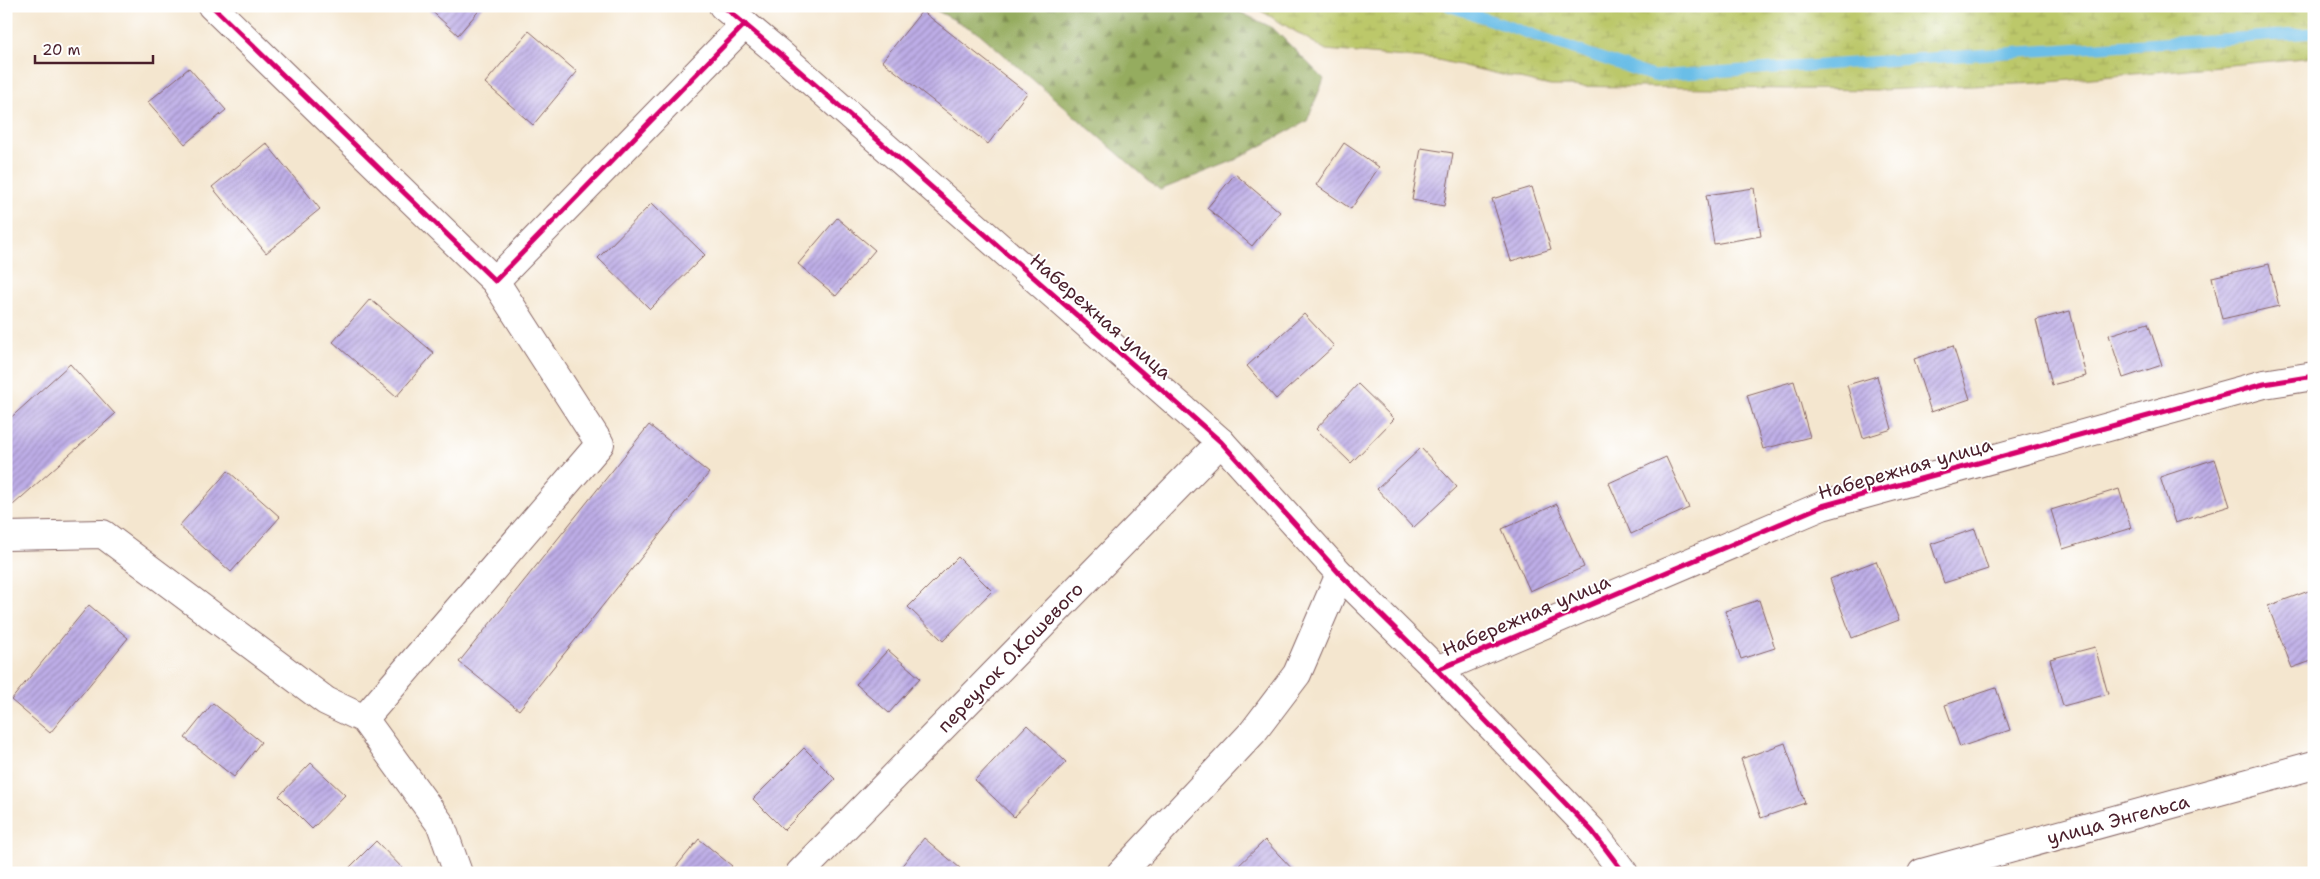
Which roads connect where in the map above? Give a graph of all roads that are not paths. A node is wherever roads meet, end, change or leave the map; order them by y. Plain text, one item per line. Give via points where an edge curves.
1 (212, 6) edge
2 (723, 6) edge
3 (745, 24) junction
4 (495, 281) junction
5 (2314, 376) edge
6 (1221, 442) junction
7 (6, 536) edge
8 (1340, 574) junction
9 (1437, 670) junction
10 (364, 719) junction
11 (2314, 765) edge
12 (458, 873) edge
13 (800, 873) edge
14 (1121, 873) edge
15 (1624, 873) edge
16 (1922, 873) edge

1 - 4 street
2 - 3 street, Набережная улица
3 - 4 street
3 - 6 street, Набережная улица
4 - 10 street via 600,444
5 - 9 street, Набережная улица via 2264,384 1822,506
6 - 8 street, Набережная улица
6 - 13 street, переулок О.Кошевого
7 - 10 street via 103,534 326,701
8 - 9 street, Набережная улица
8 - 14 street via 1297,674 1253,732
9 - 15 street, Набережная улица via 1592,831
10 - 12 street via 441,825
11 - 16 street, улица Энгельса

